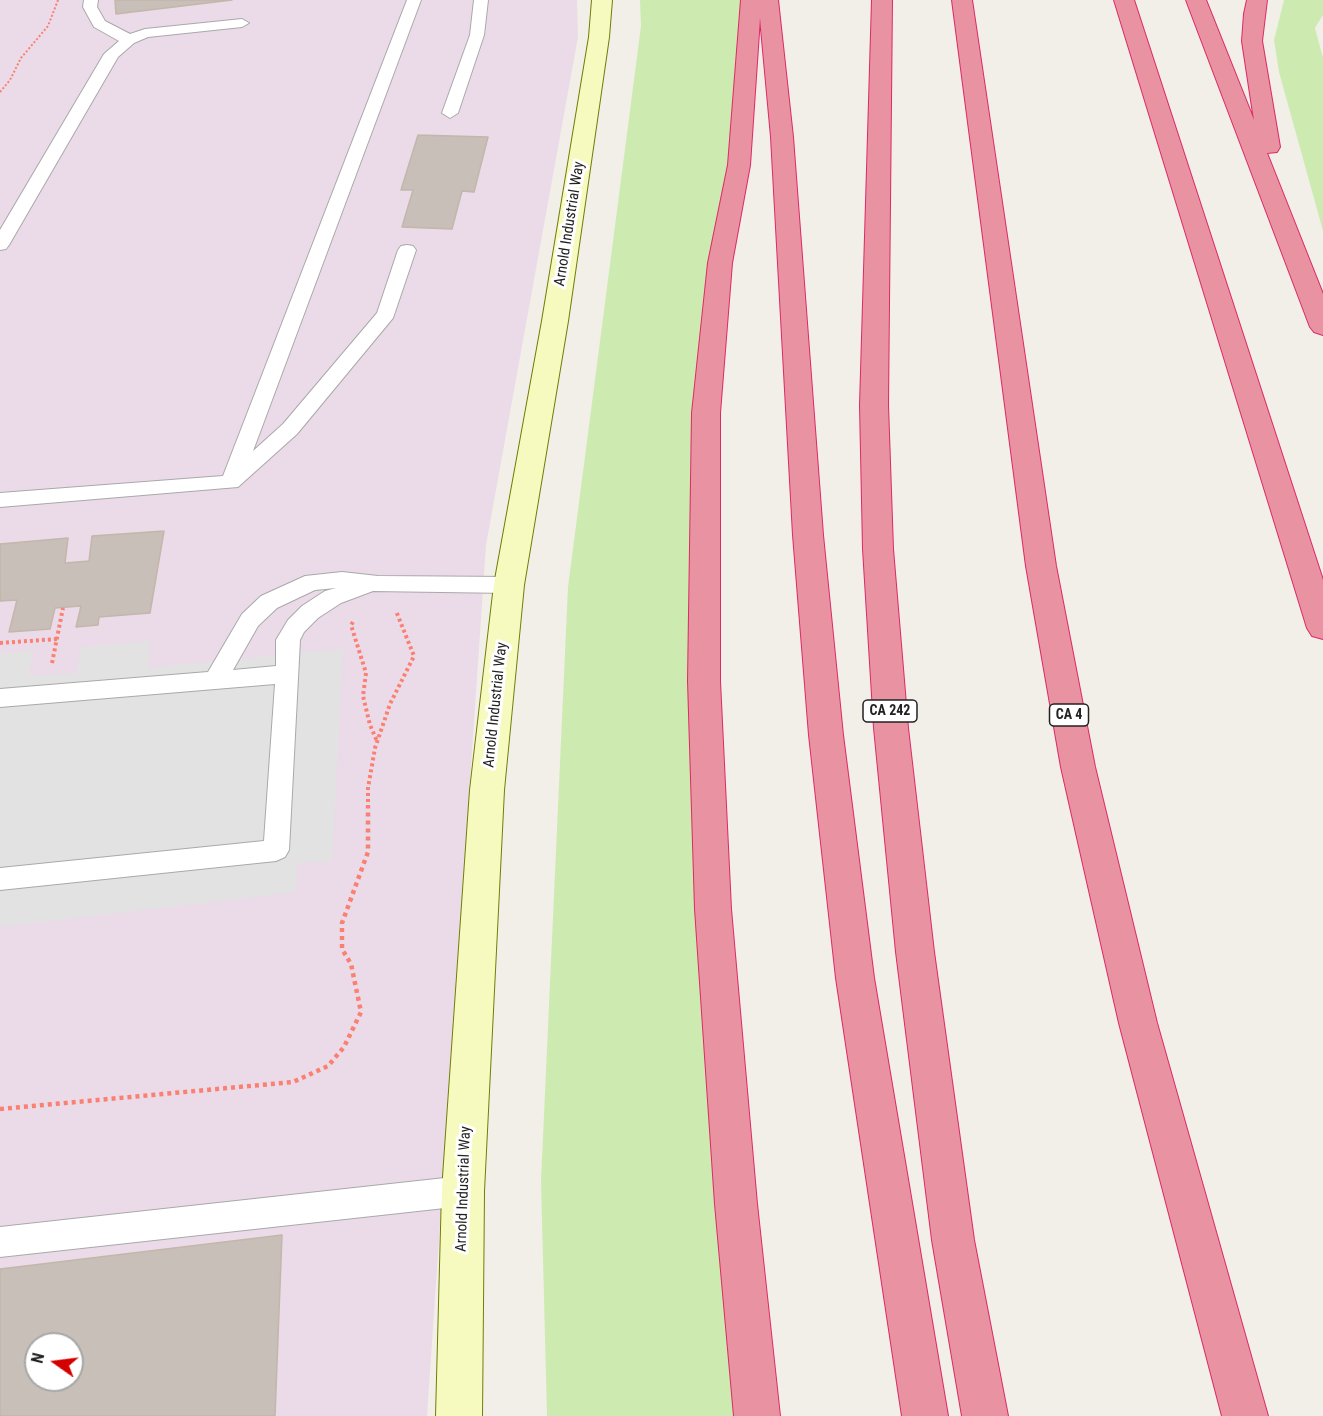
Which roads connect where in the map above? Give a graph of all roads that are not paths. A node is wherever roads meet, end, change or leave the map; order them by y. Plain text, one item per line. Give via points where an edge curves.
1 (91, 0) edge
2 (414, 0) edge
3 (481, 0) edge
4 (602, 0) edge
5 (751, 0) edge
6 (768, 0) edge
7 (882, 0) edge
8 (962, 0) edge
9 (1124, 0) edge
10 (1196, 0) edge
11 (1257, 0) edge
12 (242, 22) dead end
13 (129, 40) junction
14 (450, 113) dead end
15 (0, 245) edge
16 (407, 250) dead end
17 (1323, 326) edge
18 (231, 482) junction
19 (0, 500) edge
20 (378, 584) junction
21 (509, 585) junction
22 (1323, 628) edge
23 (287, 674) junction
24 (215, 680) junction
25 (0, 698) edge
26 (0, 879) edge
27 (463, 1191) junction
28 (0, 1242) edge
29 (459, 1416) edge
30 (757, 1416) edge
31 (925, 1416) edge
32 (985, 1416) edge
33 (1245, 1416) edge

1 - 13 lane via 90,7 99,24
2 - 18 lane
3 - 14 lane via 477,35
4 - 21 street, Arnold Industrial Way via 555,321
5 - 30 highway via 739,165 720,263 706,413 704,681 713,909
6 - 31 highway via 782,136 808,535 826,735 855,978
7 - 32 highway, CA 242 via 874,405 878,549 891,728 915,952 953,1240
8 - 33 highway, CA 4 via 1041,566 1078,767 1138,1023
9 - 22 highway
10 - 17 highway
11 - 17 highway via 1252,40 1266,140
12 - 13 lane via 145,33
13 - 15 lane via 112,54
16 - 18 lane via 386,314 290,429
18 - 19 lane
20 - 21 lane
20 - 23 lane via 333,597 310,612 288,640
20 - 24 lane via 313,582 269,602 250,620
21 - 27 street, Arnold Industrial Way via 487,790
23 - 24 lane
23 - 26 lane via 276,850
24 - 25 lane
27 - 28 lane
27 - 29 street, Arnold Industrial Way

